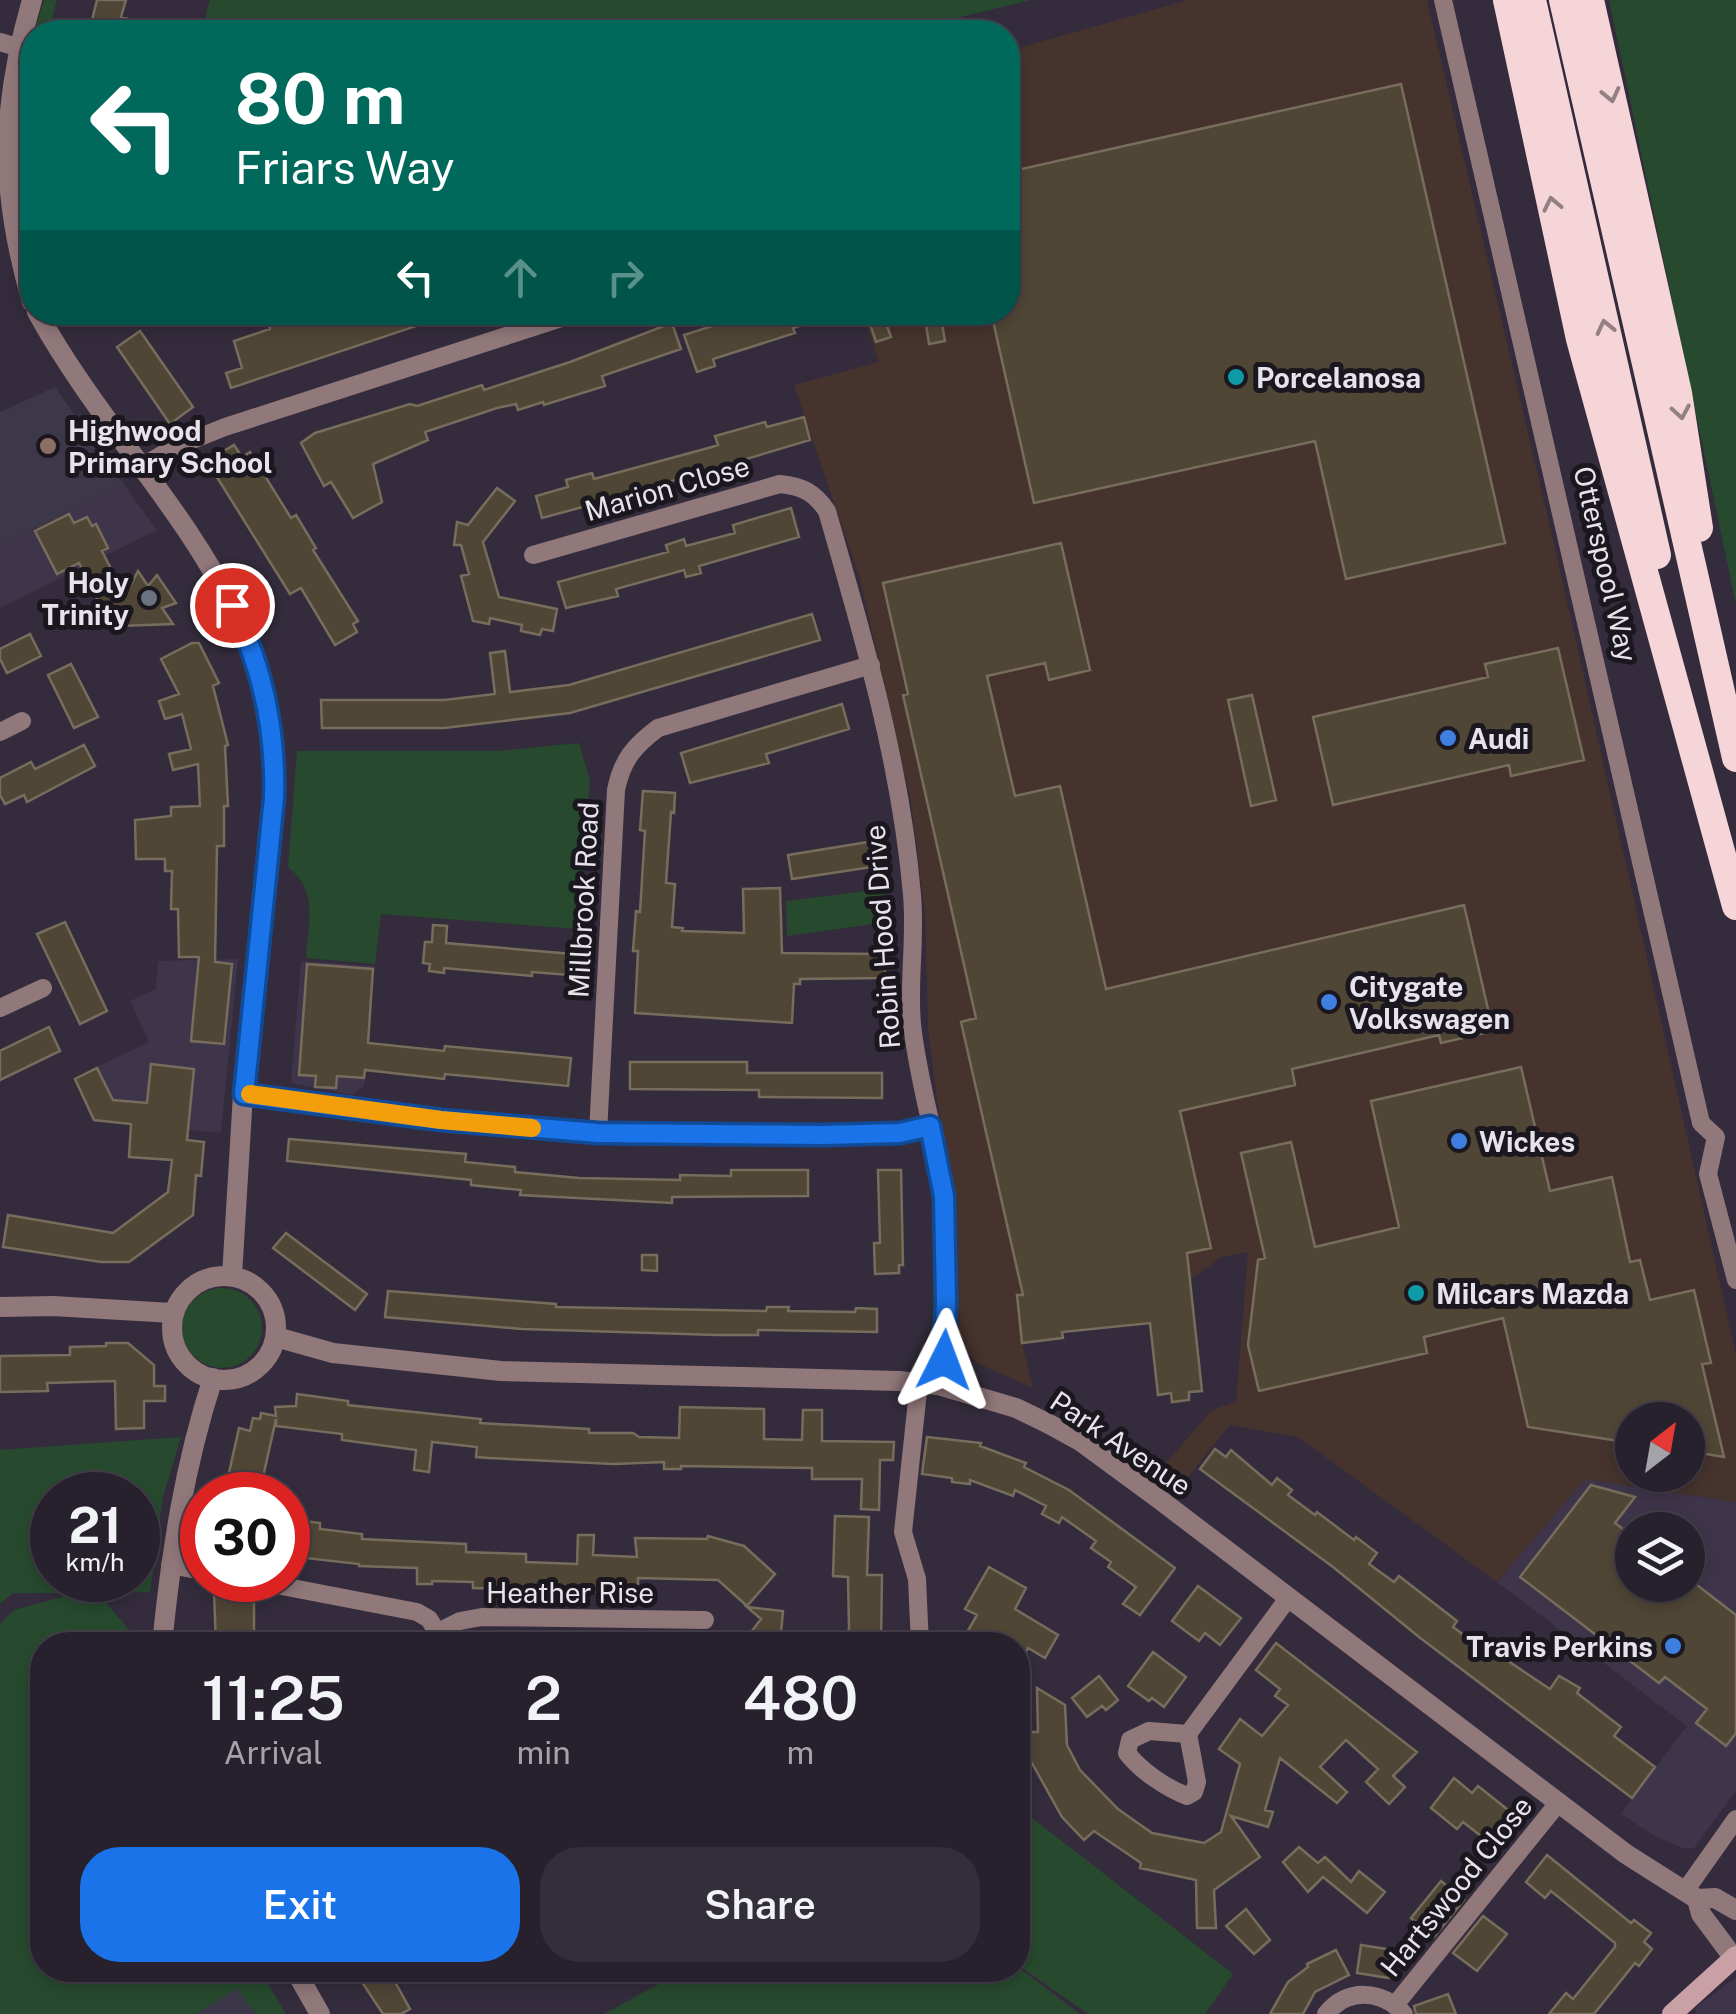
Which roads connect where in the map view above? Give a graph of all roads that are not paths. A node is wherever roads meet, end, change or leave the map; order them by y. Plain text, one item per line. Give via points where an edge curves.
1 (1443, 0) edge
2 (1507, 0) edge
3 (1532, 0) edge
4 (1563, 0) edge
5 (1590, 0) edge
6 (20, 22) edge
7 (8, 45) edge
8 (20, 268) edge
9 (44, 325) edge
10 (540, 325) edge
11 (143, 466) junction
12 (533, 555) dead end
13 (871, 665) junction
14 (1715, 668) junction
15 (22, 721) dead end
16 (0, 732) edge
17 (1736, 758) edge
18 (1736, 903) edge
19 (43, 988) dead end
20 (0, 1008) edge
21 (244, 1094) junction
22 (930, 1126) junction
23 (598, 1133) junction
24 (1716, 1137) junction
25 (1736, 1140) edge
26 (232, 1276) junction
27 (1736, 1280) edge
28 (0, 1307) edge
29 (172, 1313) junction
30 (276, 1337) junction
31 (213, 1378) junction
32 (928, 1383) junction
33 (170, 1564) junction
34 (180, 1566) edge
35 (310, 1591) edge
36 (1288, 1597) junction
37 (704, 1620) dead end
38 (163, 1632) edge
39 (438, 1632) edge
40 (448, 1632) edge
41 (919, 1632) edge
42 (1188, 1734) dead end
43 (1559, 1802) junction
44 (1736, 1820) edge
45 (1691, 1895) junction
46 (1736, 1910) edge
47 (1735, 1956) edge
48 (302, 1982) edge
49 (1400, 2009) edge
50 (320, 2014) edge
51 (1326, 2014) edge
52 (1672, 2014) edge

1 - 24 street, Otterspool Way via 1701,1124
18 -> 2 highway via 1580,338
18 -> 3 highway, Otterspool Way
4 - 14 highway
5 -> 14 highway via 1692,470
6 - 7 street
7 - 8 street via 2,172
9 - 11 street
10 - 11 street via 225,427
11 - 21 street via 232,605 256,659 276,753
12 - 13 street, Marion Close via 780,484 798,486 816,494 827,510
13 - 22 street, Robin Hood Drive via 912,896 912,1022
13 - 23 street, Millbrook Road via 658,728 634,746 620,768
14 - 17 highway
15 - 16 street
19 - 20 street
21 - 23 street
21 - 26 street
22 - 23 street via 823,1135
22 - 32 street, Robin Hood Drive via 944,1196 946,1301 944,1360
24 - 25 street
24 - 27 street via 1708,1174
26 - 29 street via 192,1287
26 - 30 street via 264,1293
28 - 29 street
29 - 31 street via 178,1352
30 - 31 street via 254,1371
30 - 32 street, Park Avenue via 333,1353 502,1371
31 - 33 street
32 - 36 street, Park Avenue via 1016,1408 1080,1442
32 - 41 street, Robin Hood Drive via 903,1532 917,1579
33 - 34 street
33 - 38 street
35 - 39 street via 417,1612
36 - 42 street
36 - 43 street, Park Avenue
37 - 40 street, Heather Rise via 482,1618 460,1621
43 - 45 street, Park Avenue
43 - 49 street, Hartswood Close
44 - 45 street
45 - 46 street, Park Avenue
45 - 47 street, Park Avenue
47 - 52 main road
48 - 50 street
49 - 51 street, Hartswood Close via 1362,1994 1346,1997

